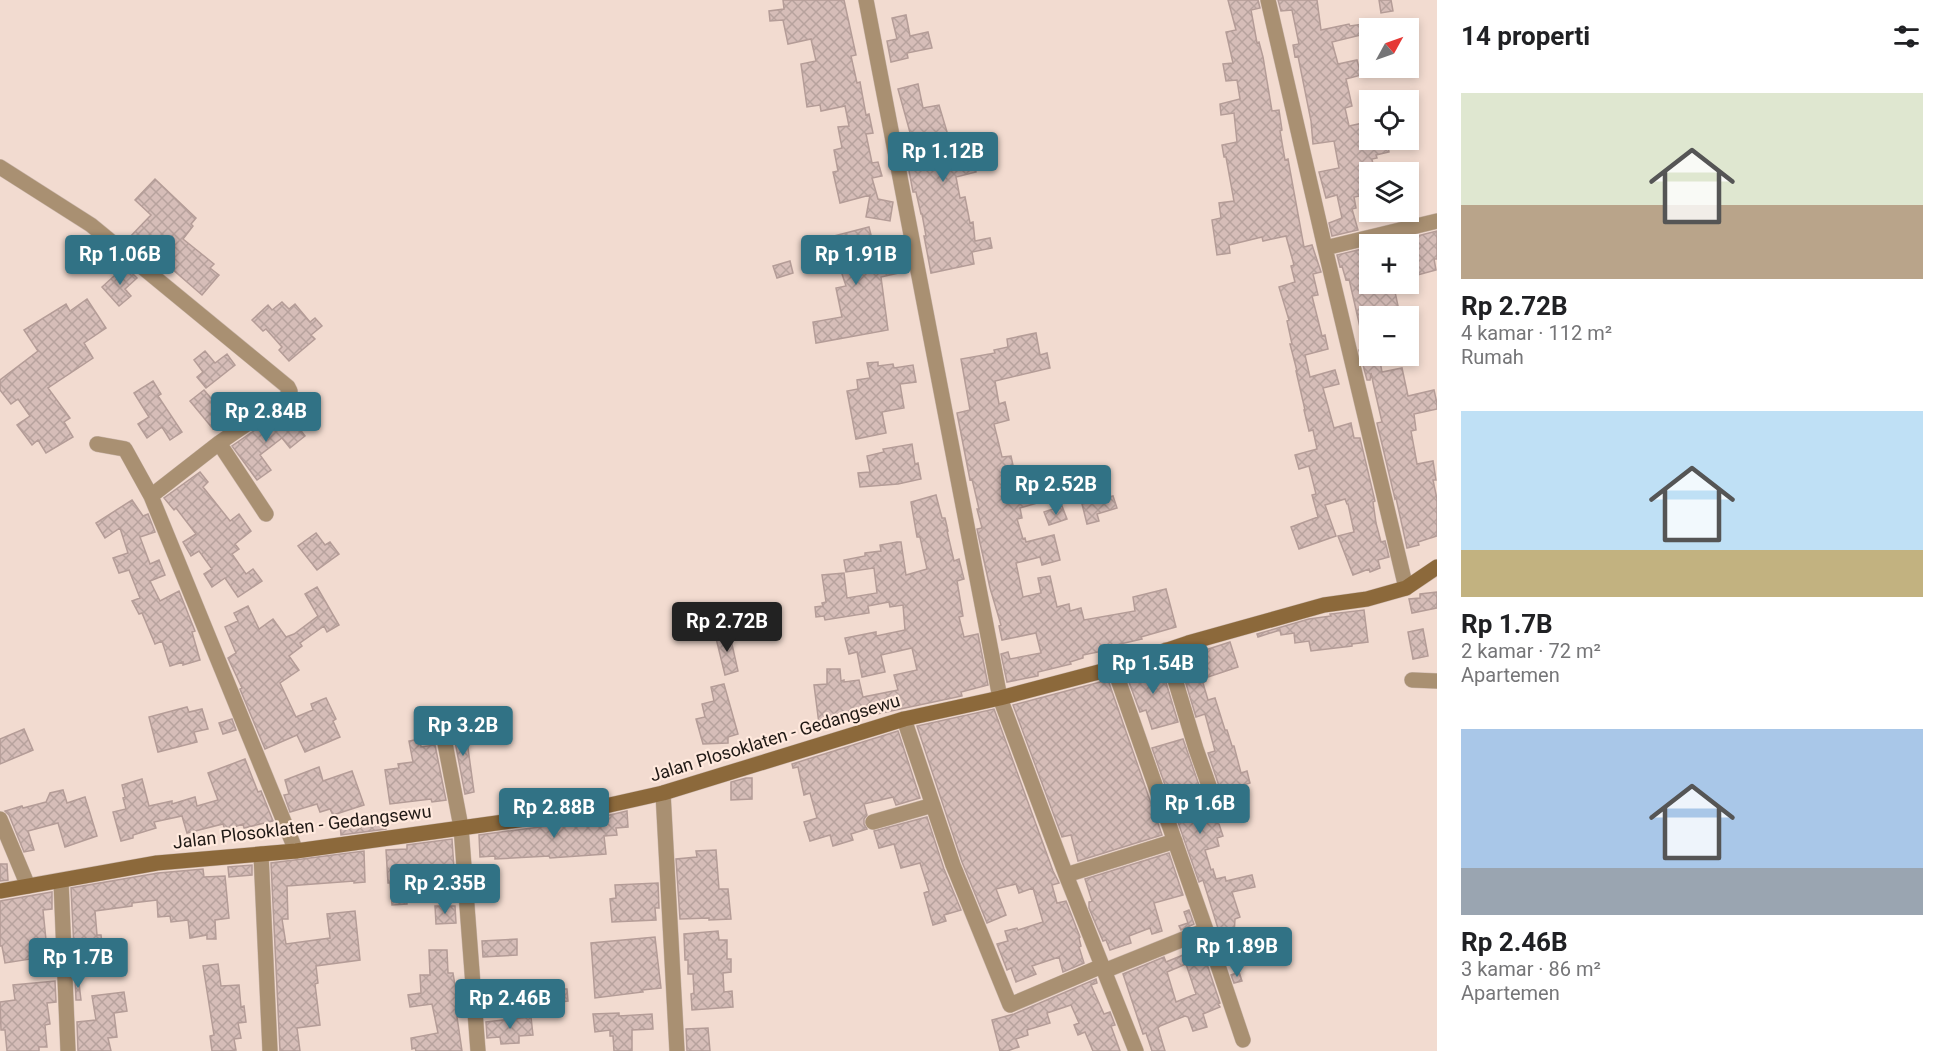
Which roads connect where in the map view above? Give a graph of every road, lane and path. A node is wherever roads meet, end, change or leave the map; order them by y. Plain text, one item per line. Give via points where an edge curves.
1 (866, 0) edge
2 (1268, 0) edge
3 (0, 167) edge
4 (1437, 221) edge
5 (1325, 248) junction
6 (219, 443) junction
7 (97, 444) dead end
8 (151, 496) junction
9 (266, 514) dead end
10 (1437, 567) edge
11 (1406, 588) junction
12 (1166, 650) junction
13 (1114, 668) junction
14 (1412, 680) dead end
15 (1437, 681) edge
16 (1000, 698) junction
17 (904, 719) junction
18 (443, 733) dead end
19 (663, 793) junction
20 (933, 805) junction
21 (1219, 814) dead end
22 (0, 819) edge
23 (873, 822) dead end
24 (461, 827) junction
25 (1175, 841) junction
26 (296, 851) junction
27 (261, 854) junction
28 (1066, 875) junction
29 (61, 881) junction
30 (28, 886) junction
31 (0, 891) edge
32 (1206, 930) junction
33 (1103, 968) junction
34 (1243, 1040) dead end
35 (68, 1051) edge
36 (270, 1051) edge
37 (478, 1051) edge
38 (677, 1051) edge
39 (1136, 1051) edge

1 - 16 street
2 - 5 street
3 - 6 street via 91,225 288,387 289,394
4 - 5 street
5 - 11 street
6 - 8 street
6 - 9 street
7 - 8 street via 125,449
8 - 26 street
10 - 11 main road, Jalan Plosoklaten - Gedangsewu
11 - 12 main road, Jalan Plosoklaten - Gedangsewu via 1324,605
12 - 13 main road, Jalan Plosoklaten - Gedangsewu
12 - 21 street
13 - 16 main road, Jalan Plosoklaten - Gedangsewu
13 - 25 street
14 - 15 street
16 - 17 main road, Jalan Plosoklaten - Gedangsewu
16 - 28 street
17 - 19 main road, Jalan Plosoklaten - Gedangsewu
17 - 20 street
18 - 24 street
19 - 24 main road, Jalan Plosoklaten - Gedangsewu via 583,811
19 - 38 street
20 - 23 street
20 - 33 street via 1010,1005
22 - 30 street
24 - 26 main road, Jalan Plosoklaten - Gedangsewu
24 - 37 street
25 - 28 street
25 - 32 street
26 - 27 main road, Jalan Plosoklaten - Gedangsewu
27 - 29 main road, Jalan Plosoklaten - Gedangsewu via 157,863
27 - 36 street
28 - 33 street
29 - 30 main road, Jalan Plosoklaten - Gedangsewu
29 - 35 street
30 - 31 main road, Jalan Plosoklaten - Gedangsewu
32 - 33 street
32 - 34 street
33 - 39 street

